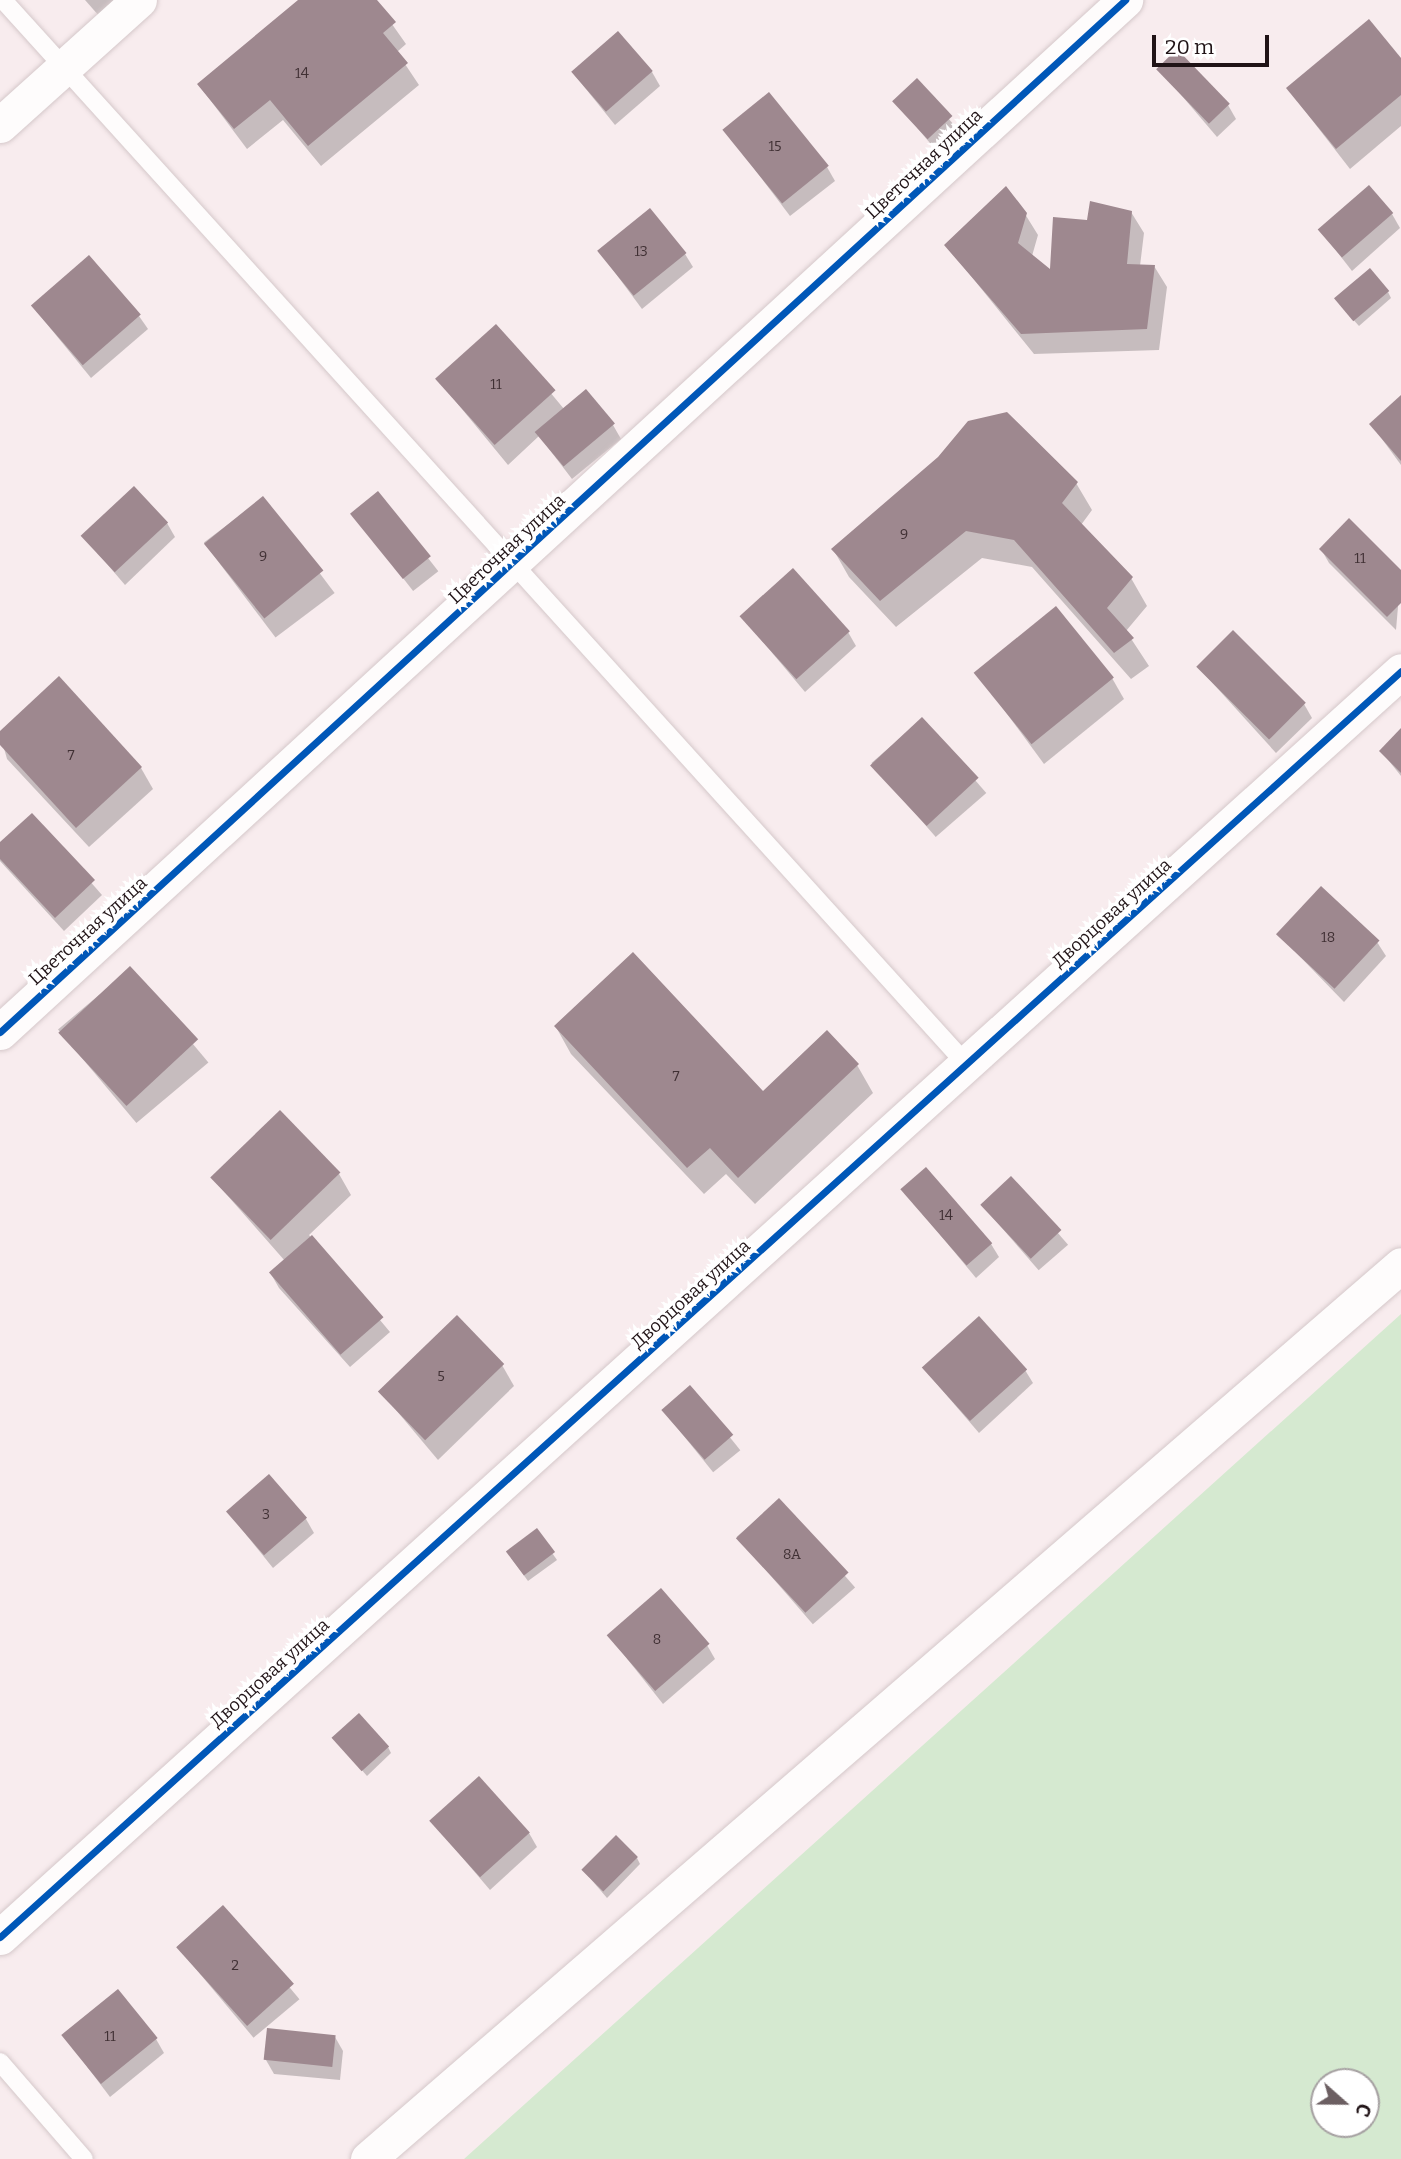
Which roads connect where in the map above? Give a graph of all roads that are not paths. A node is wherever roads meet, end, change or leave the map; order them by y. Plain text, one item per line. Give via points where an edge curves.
1 (4, 0) edge
2 (139, 0) edge
3 (1125, 0) edge
4 (64, 67) junction
5 (0, 125) edge
6 (515, 564) junction
7 (1401, 671) edge
8 (0, 1032) edge
9 (968, 1066) junction
10 (1401, 1265) edge
11 (0, 1937) edge
12 (0, 2062) edge
13 (83, 2159) edge
14 (368, 2159) edge

1 - 4 lane
2 - 4 street
3 - 6 street, Цветочная улица
4 - 5 street
4 - 6 lane
6 - 8 street, Цветочная улица
6 - 9 lane
7 - 9 street, Дворцовая улица
9 - 11 street, Дворцовая улица
10 - 14 street
12 - 13 lane

